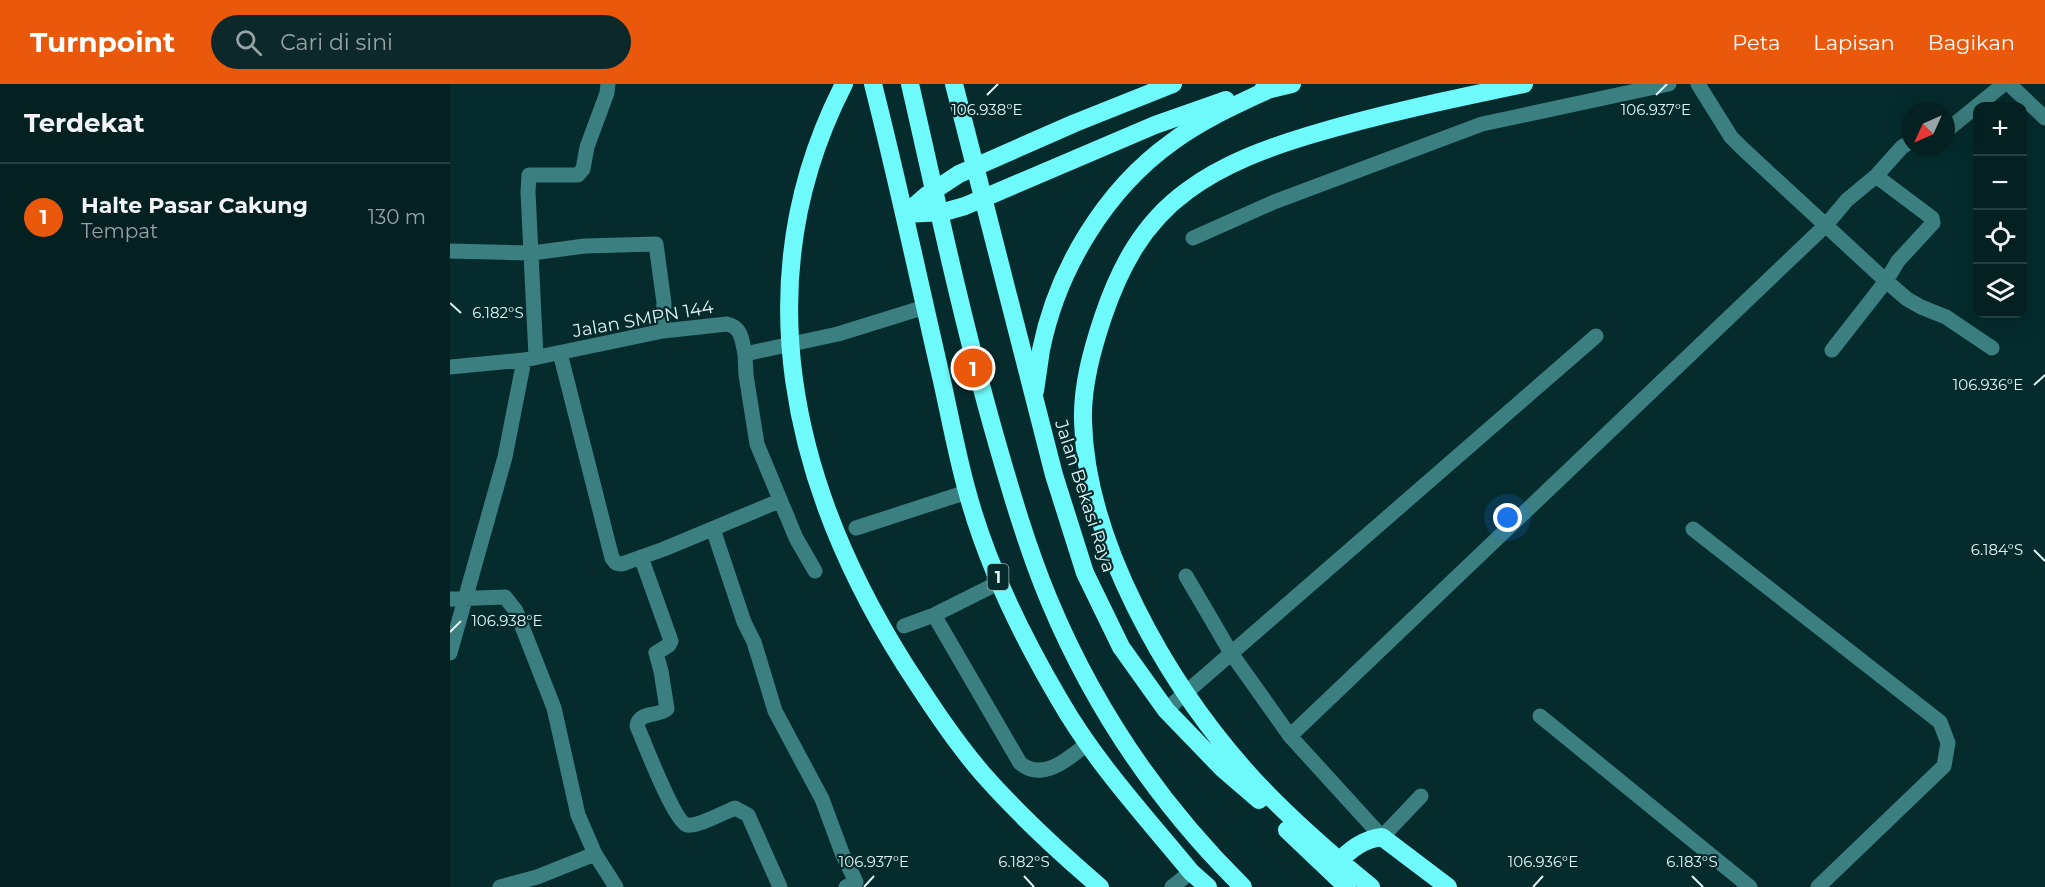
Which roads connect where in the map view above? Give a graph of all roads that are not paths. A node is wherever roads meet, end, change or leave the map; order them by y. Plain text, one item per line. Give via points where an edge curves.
1 (608, 84) edge
2 (844, 84) edge
3 (873, 84) edge
4 (910, 84) edge
5 (954, 84) edge
6 (1173, 84) edge
7 (1292, 84) edge
8 (1524, 84) edge
9 (1669, 84) edge
10 (1698, 84) edge
11 (2004, 84) edge
12 (2009, 84) edge
13 (1272, 88) junction
14 (2045, 118) edge
15 (1955, 124) edge
16 (1901, 148) edge
17 (976, 167) junction
18 (1876, 176) junction
19 (983, 200) junction
20 (905, 214) junction
21 (1826, 225) junction
22 (1192, 238) dead end
23 (450, 251) edge
24 (532, 253) junction
25 (1886, 281) junction
26 (925, 307) junction
27 (663, 332) junction
28 (1596, 336) dead end
29 (1992, 348) dead end
30 (1833, 350) dead end
31 (560, 353) junction
32 (745, 354) junction
33 (530, 358) junction
34 (450, 367) edge
35 (1034, 401) junction
36 (967, 492) junction
37 (779, 501) junction
38 (856, 528) dead end
39 (713, 529) junction
40 (1694, 530) dead end
41 (641, 557) junction
42 (814, 571) dead end
43 (1186, 576) dead end
44 (1000, 582) junction
45 (457, 599) edge
46 (934, 615) junction
47 (904, 626) dead end
48 (450, 653) edge
49 (1231, 653) junction
50 (1166, 710) junction
51 (1540, 716) dead end
52 (1290, 736) junction
53 (1087, 744) junction
54 (1223, 769) junction
55 (1421, 796) dead end
56 (1382, 837) junction
57 (595, 854) junction
58 (1337, 863) junction
59 (1191, 872) junction
60 (539, 882) edge
61 (500, 887) edge
62 (616, 887) edge
63 (780, 887) edge
64 (846, 887) edge
65 (1100, 887) edge
66 (1172, 887) edge
67 (1208, 887) edge
68 (1243, 887) edge
69 (1347, 887) edge
70 (1372, 887) edge
71 (1448, 887) edge
72 (1750, 887) edge
73 (1818, 887) edge

1 - 24 street via 578,175 529,175
2 - 65 highway via 824,124 807,174 791,264 789,318 795,386 817,485 857,580 941,720 1020,814
3 - 20 highway, 1
4 - 68 highway via 974,358 1011,491 1050,601 1105,711 1137,761 1172,809
5 - 17 highway, Jalan Bekasi Raya
6 - 17 highway
7 - 13 highway
8 - 70 highway via 1339,126 1270,148 1187,191 1149,226 1125,261 1099,330 1086,381 1084,430 1097,507 1114,557 1153,638 1187,696 1247,773 1295,821
9 - 22 street via 1482,124 1274,202
10 - 21 street via 1731,137
11 - 15 street
12 - 14 street
13 - 19 highway via 1155,125
13 - 35 highway via 1215,115 1172,142 1132,176 1103,210 1078,250 1056,299 1041,349
16 - 18 street
17 - 19 highway, Jalan Bekasi Raya
17 - 20 highway via 943,183
18 - 21 street via 1847,200
18 - 25 street via 1932,218 1933,223 1898,261
19 - 20 highway via 944,212
19 - 35 highway, Jalan Bekasi Raya
20 - 26 highway, 1
21 - 25 street
21 - 52 street
23 - 24 street
24 - 27 street via 585,246 656,244 664,303
24 - 33 street
25 - 29 street via 1907,299 1947,317
25 - 30 street
26 - 32 street via 838,334
26 - 36 highway, 1
27 - 31 street, Jalan SMPN 144
27 - 32 street, Jalan SMPN 144 via 727,324 740,332
28 - 49 street
31 - 33 street, Jalan SMPN 144
31 - 41 street via 612,558 622,564
32 - 37 street, Jalan SMPN 144 via 757,444
33 - 34 street, Jalan SMPN 144
33 - 45 street via 505,457
35 - 50 highway, Jalan Bekasi Raya via 1085,573 1122,647
36 - 38 street
36 - 44 highway, 1
37 - 39 street
37 - 42 street, Jalan SMPN 144
39 - 41 street
39 - 64 street via 775,711 822,799 856,882
40 - 73 street via 1940,723 1948,743 1944,766
41 - 63 street via 671,641 656,653 667,709 641,717 637,726 650,758 678,818 687,825 735,808 748,815
43 - 49 street
44 - 46 street
44 - 53 highway, 1 via 1059,700
45 - 48 street
45 - 57 street via 505,597 516,611 555,708 573,798
46 - 47 street
46 - 53 street via 1020,763 1029,771 1042,771 1063,762
49 - 50 street
49 - 52 street
50 - 54 highway, Jalan Bekasi Raya
51 - 72 street
52 - 56 street
53 - 59 highway, 1
54 - 58 highway, Jalan Bekasi Raya
54 - 69 highway
55 - 56 street
56 - 58 highway via 1352,848
56 - 71 highway
57 - 60 street
57 - 62 street
58 - 70 highway, Jalan Bekasi Raya
59 - 66 street
59 - 67 highway, 1
60 - 61 street

